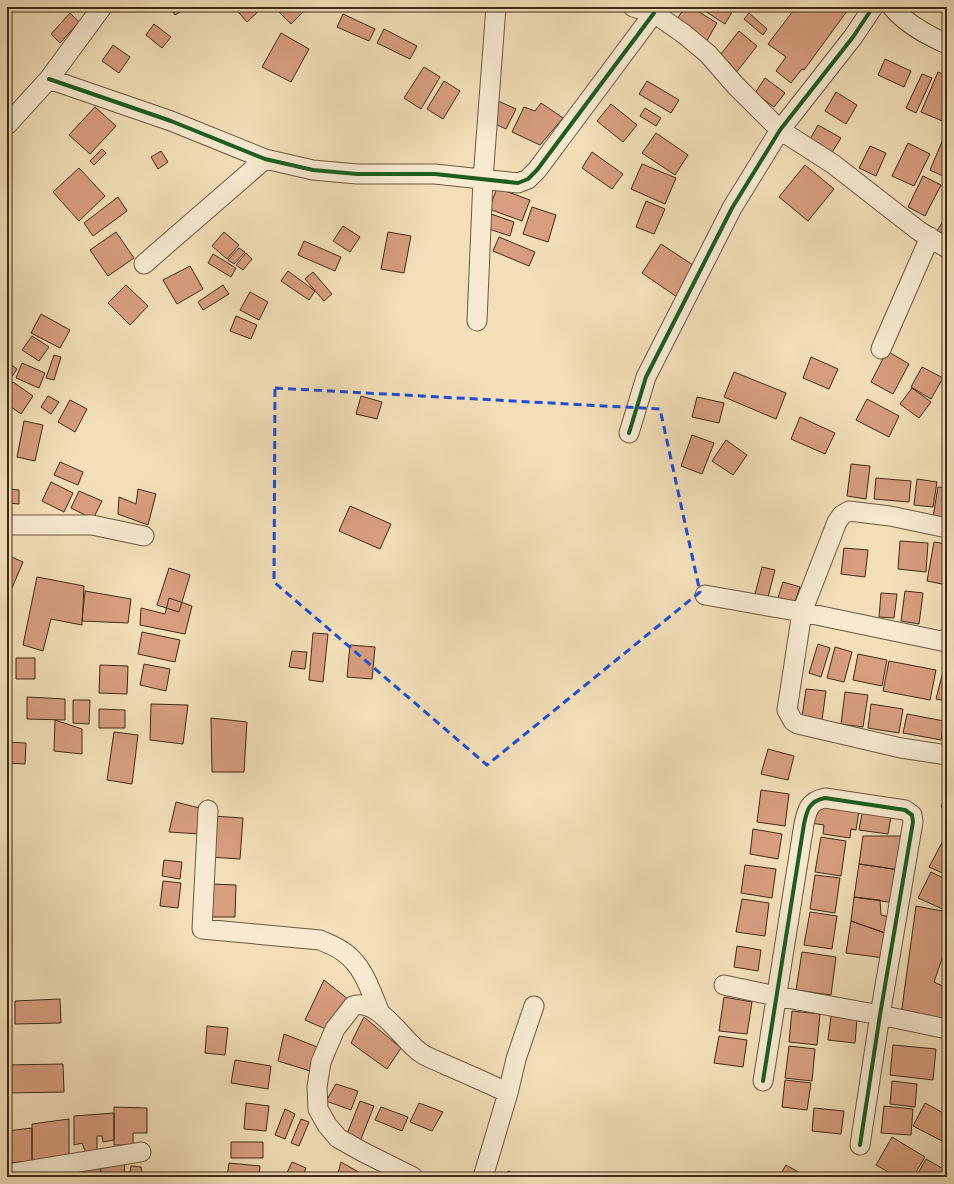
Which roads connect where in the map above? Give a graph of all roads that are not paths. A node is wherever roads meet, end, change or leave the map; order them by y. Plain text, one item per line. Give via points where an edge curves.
1 (102, 7) edge
2 (496, 7) edge
3 (633, 7) edge
4 (873, 7) edge
5 (892, 7) edge
6 (654, 13) junction
7 (947, 44) edge
8 (49, 79) junction
9 (7, 125) edge
10 (780, 130) junction
11 (264, 159) junction
12 (483, 179) junction
13 (930, 237) junction
14 (947, 248) edge
15 (144, 264) dead end
16 (477, 321) dead end
17 (881, 349) dead end
18 (629, 433) dead end
19 (7, 525) edge
20 (947, 528) edge
21 (144, 536) dead end
22 (705, 595) dead end
23 (802, 612) junction
24 (947, 641) edge
25 (947, 755) edge
26 (208, 810) dead end
27 (724, 985) dead end
28 (776, 996) junction
29 (534, 1006) dead end
30 (380, 1013) junction
31 (880, 1015) junction
32 (947, 1029) edge
33 (763, 1081) dead end
34 (508, 1093) junction
35 (860, 1145) dead end
36 (141, 1152) dead end
37 (7, 1174) edge
38 (413, 1177) edge
39 (483, 1177) edge

1 - 8 street
2 - 12 street
3 - 6 street
4 - 10 street via 853,37
5 - 7 street via 914,27
6 - 10 street via 708,54
6 - 12 street via 528,179 518,183
8 - 9 street
8 - 11 street via 171,121
10 - 13 street via 833,164
10 - 18 street via 732,208 646,377
11 - 12 street via 313,170 357,174 435,174
11 - 15 street
12 - 16 street
13 - 14 street
13 - 17 street
19 - 21 street via 92,525
20 - 23 street via 883,515 849,511 845,513 837,522
22 - 23 street
23 - 24 street
23 - 25 street via 788,710 793,721 901,748
26 - 30 street via 202,929 320,940 335,946 360,967
27 - 28 street
28 - 31 street
28 - 31 street via 804,824 809,808 813,802 825,798 900,809 912,815 913,822
28 - 33 street
29 - 34 street via 516,1059
30 - 34 street via 421,1054
30 - 38 street via 370,1007 355,1005 335,1029 321,1062 317,1087 318,1109 338,1138
31 - 32 street
31 - 35 street
34 - 39 street
36 - 37 street

